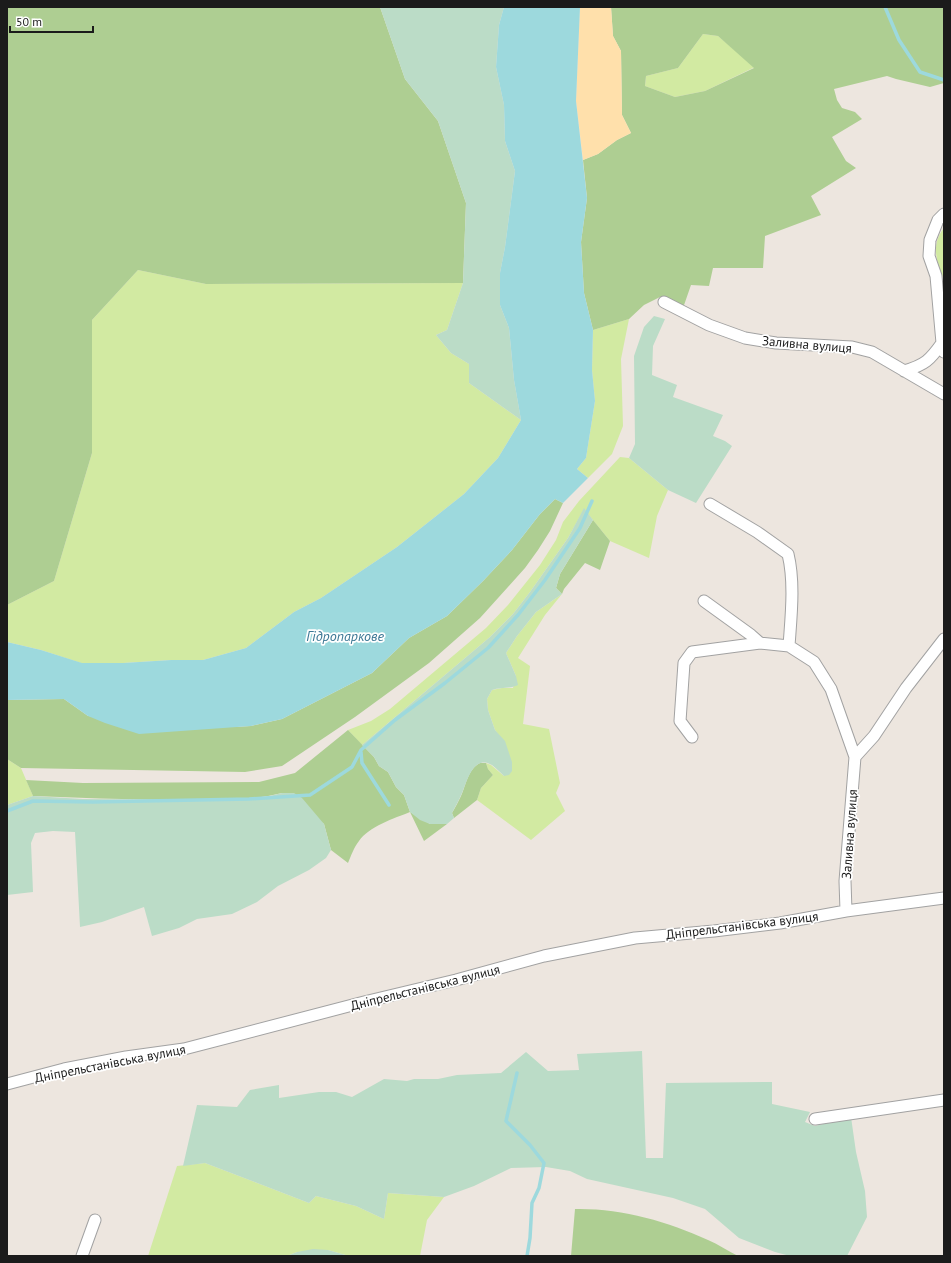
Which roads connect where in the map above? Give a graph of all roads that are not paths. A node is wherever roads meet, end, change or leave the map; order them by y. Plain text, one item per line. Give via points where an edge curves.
1 (944, 214) edge
2 (664, 302) dead end
3 (943, 347) edge
4 (904, 370) junction
5 (944, 394) edge
6 (710, 504) dead end
7 (704, 601) dead end
8 (944, 639) edge
9 (760, 643) junction
10 (789, 646) junction
11 (692, 738) dead end
12 (855, 757) junction
13 (944, 898) edge
14 (846, 911) junction
15 (7, 1084) edge
16 (944, 1100) edge
17 (814, 1119) dead end
18 (95, 1220) dead end
19 (82, 1256) edge

1 - 3 street via 938,220 930,240 929,256 936,276
2 - 4 street, Заливна вулиця via 709,325 745,338 776,344 852,347 872,352
3 - 4 street via 928,361
4 - 5 street, Заливна вулиця
6 - 10 street via 788,554 792,604
7 - 9 street
8 - 12 street via 906,688 874,736
9 - 10 street, Заливна вулиця
9 - 11 street, Заливна вулиця via 692,652 687,657 684,663 680,721
10 - 12 street, Заливна вулиця via 814,662 831,688
12 - 14 street, Заливна вулиця
13 - 14 street, Дніпрельстанівська вулиця
14 - 15 street, Дніпрельстанівська вулиця via 780,923 635,938 544,956 184,1049 64,1068
16 - 17 street
18 - 19 street

